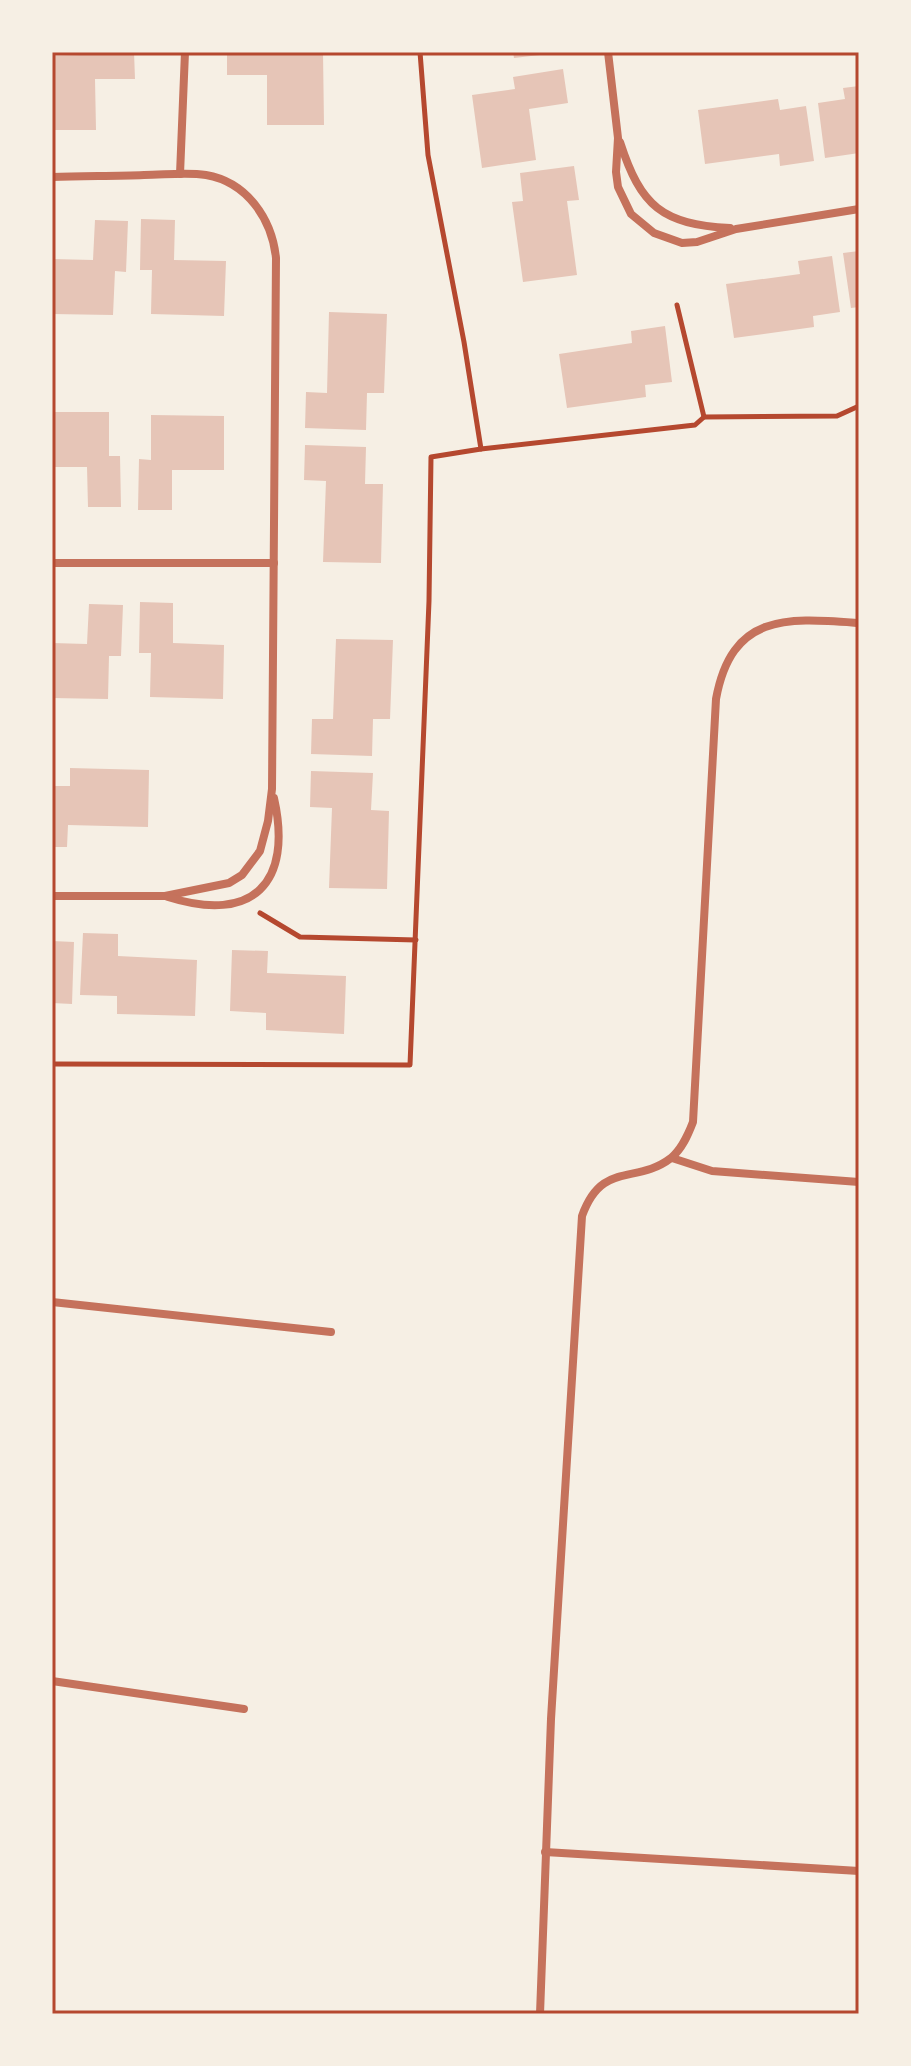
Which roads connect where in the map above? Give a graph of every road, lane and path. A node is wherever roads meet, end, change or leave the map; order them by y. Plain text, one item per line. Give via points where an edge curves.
1 (185, 52) edge
2 (420, 52) edge
3 (608, 52) edge
4 (618, 138) junction
5 (180, 174) junction
6 (52, 177) edge
7 (859, 209) edge
8 (736, 229) junction
9 (677, 305) dead end
10 (859, 406) edge
11 (704, 417) junction
12 (481, 449) junction
13 (52, 563) edge
14 (274, 563) junction
15 (859, 623) edge
16 (272, 789) junction
17 (52, 896) edge
18 (165, 896) junction
19 (241, 901) junction
20 (416, 940) junction
21 (52, 1064) edge
22 (672, 1158) junction
23 (859, 1182) edge
24 (52, 1302) edge
25 (331, 1332) dead end
26 (54, 1680) edge
27 (244, 1709) dead end
28 (545, 1852) junction
29 (859, 1871) edge
30 (540, 2014) edge

1 - 5 street
2 - 12 path via 428,155
3 - 4 street
4 - 8 street via 633,179 655,206 685,223
4 - 8 street via 618,187 642,225 682,243
5 - 6 street
5 - 14 street via 205,175 241,190 270,227 276,258
7 - 8 street
9 - 11 path
10 - 11 path via 837,416
11 - 12 path via 695,425
12 - 20 path via 431,457
13 - 14 street
14 - 16 street
15 - 22 street via 796,619 768,625 736,648 719,681 693,1122
16 - 18 street via 260,851 242,875 214,888
16 - 19 street via 280,825 278,861 264,885
17 - 18 street
18 - 19 street via 198,904
19 - 20 path via 300,937
20 - 21 path via 410,1065
22 - 23 street via 712,1171
22 - 28 street via 604,1183 582,1216
24 - 25 street
26 - 27 street
28 - 29 street
28 - 30 street

